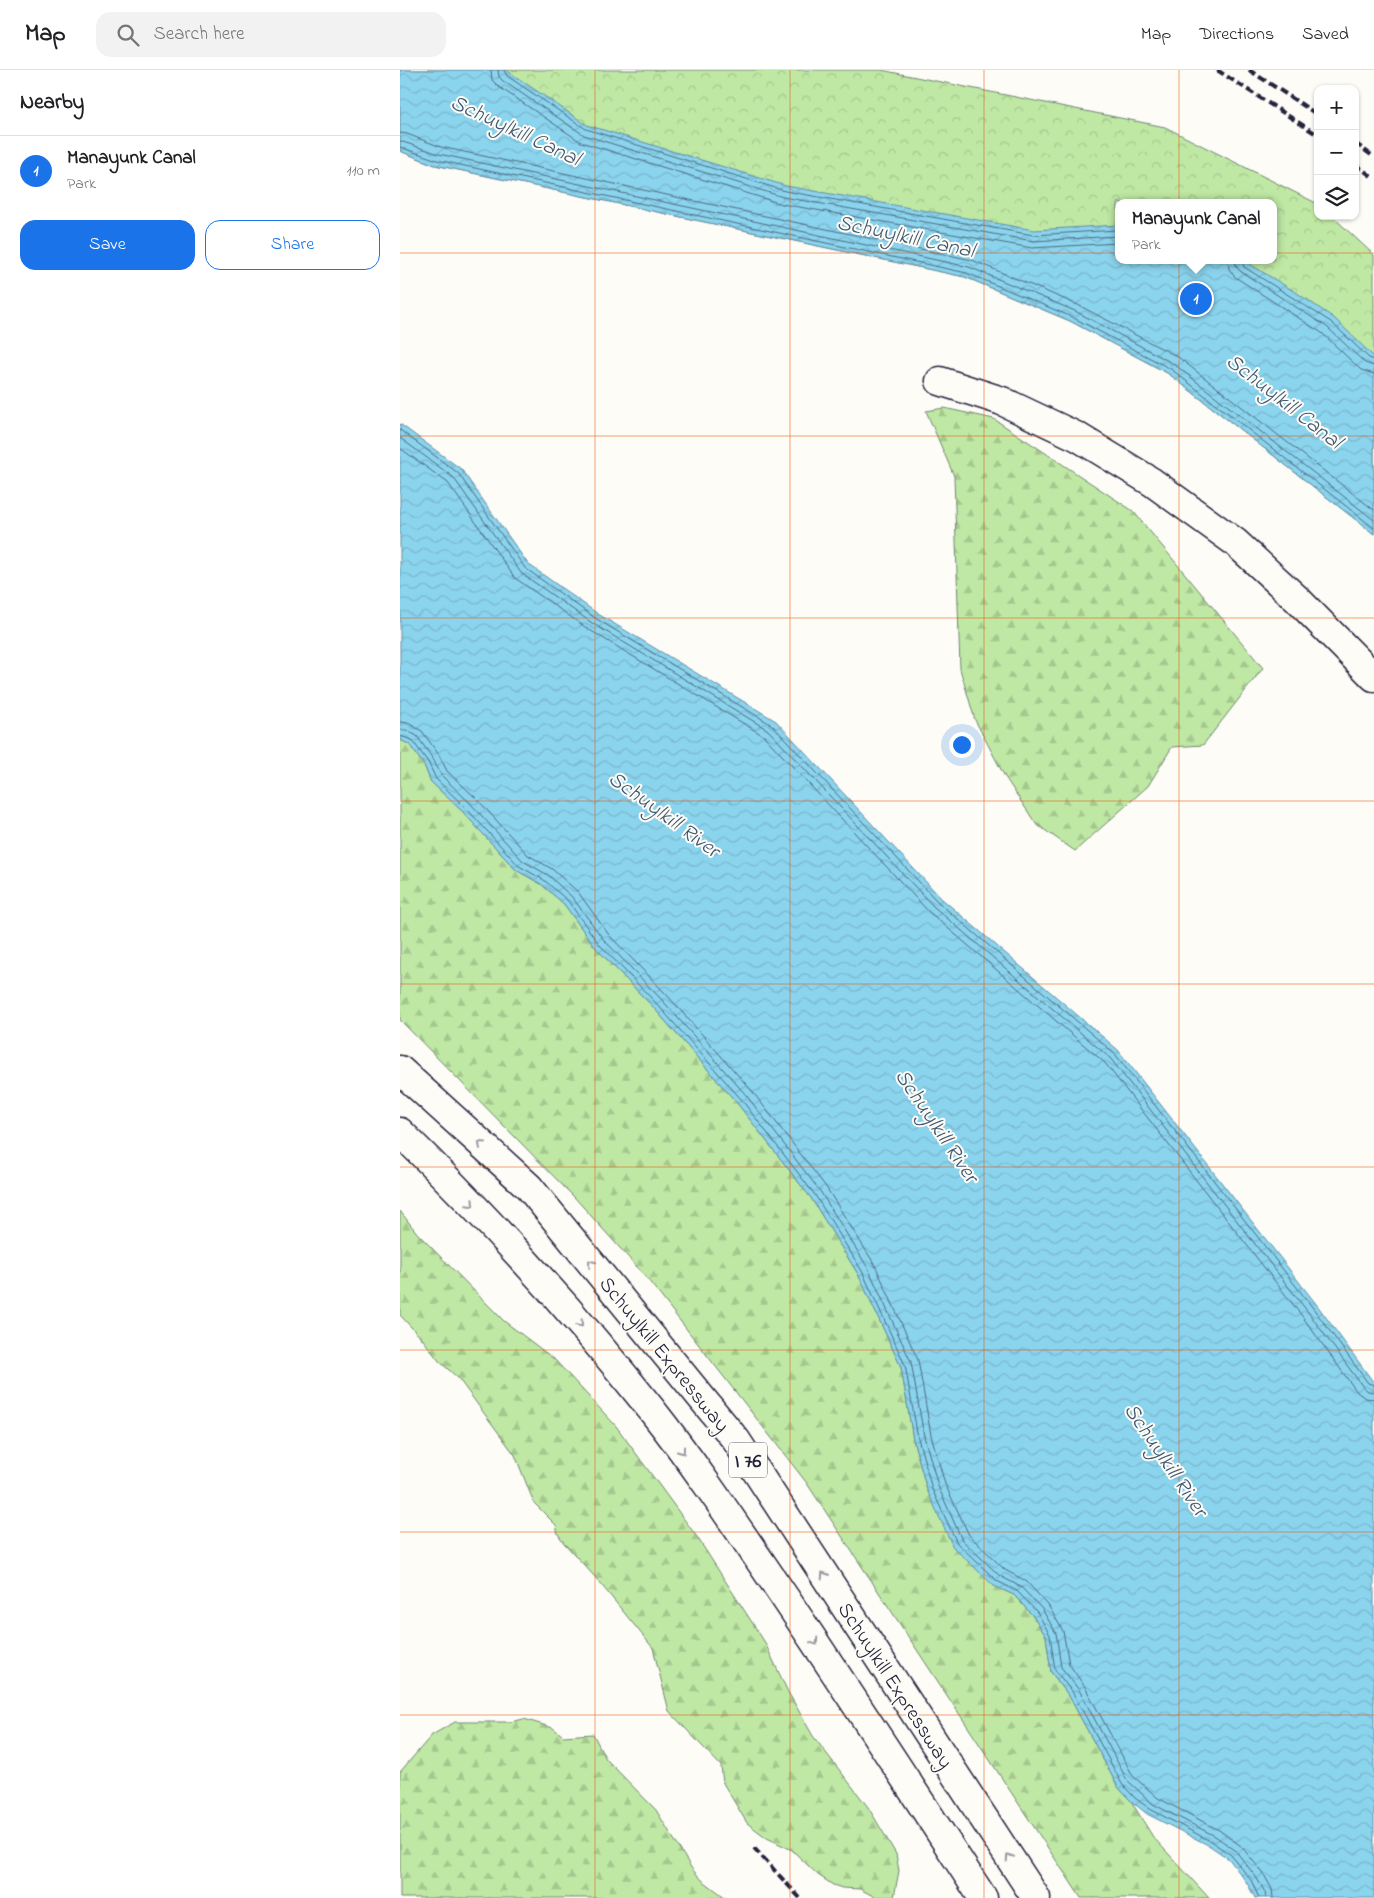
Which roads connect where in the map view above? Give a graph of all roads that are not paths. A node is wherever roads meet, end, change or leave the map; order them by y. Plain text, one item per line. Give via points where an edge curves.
1 (940, 381) dead end
2 (1374, 677) edge
3 (400, 1070) edge
4 (400, 1132) edge
5 (983, 1898) edge
6 (1036, 1898) edge

1 - 2 main road via 1002,401 1078,437 1152,482 1236,542
6 -> 3 main road, Schuylkill Expressway / I 76 via 736,1440 529,1187
4 -> 5 main road, Schuylkill Expressway / I 76 via 514,1248 652,1410 848,1691

